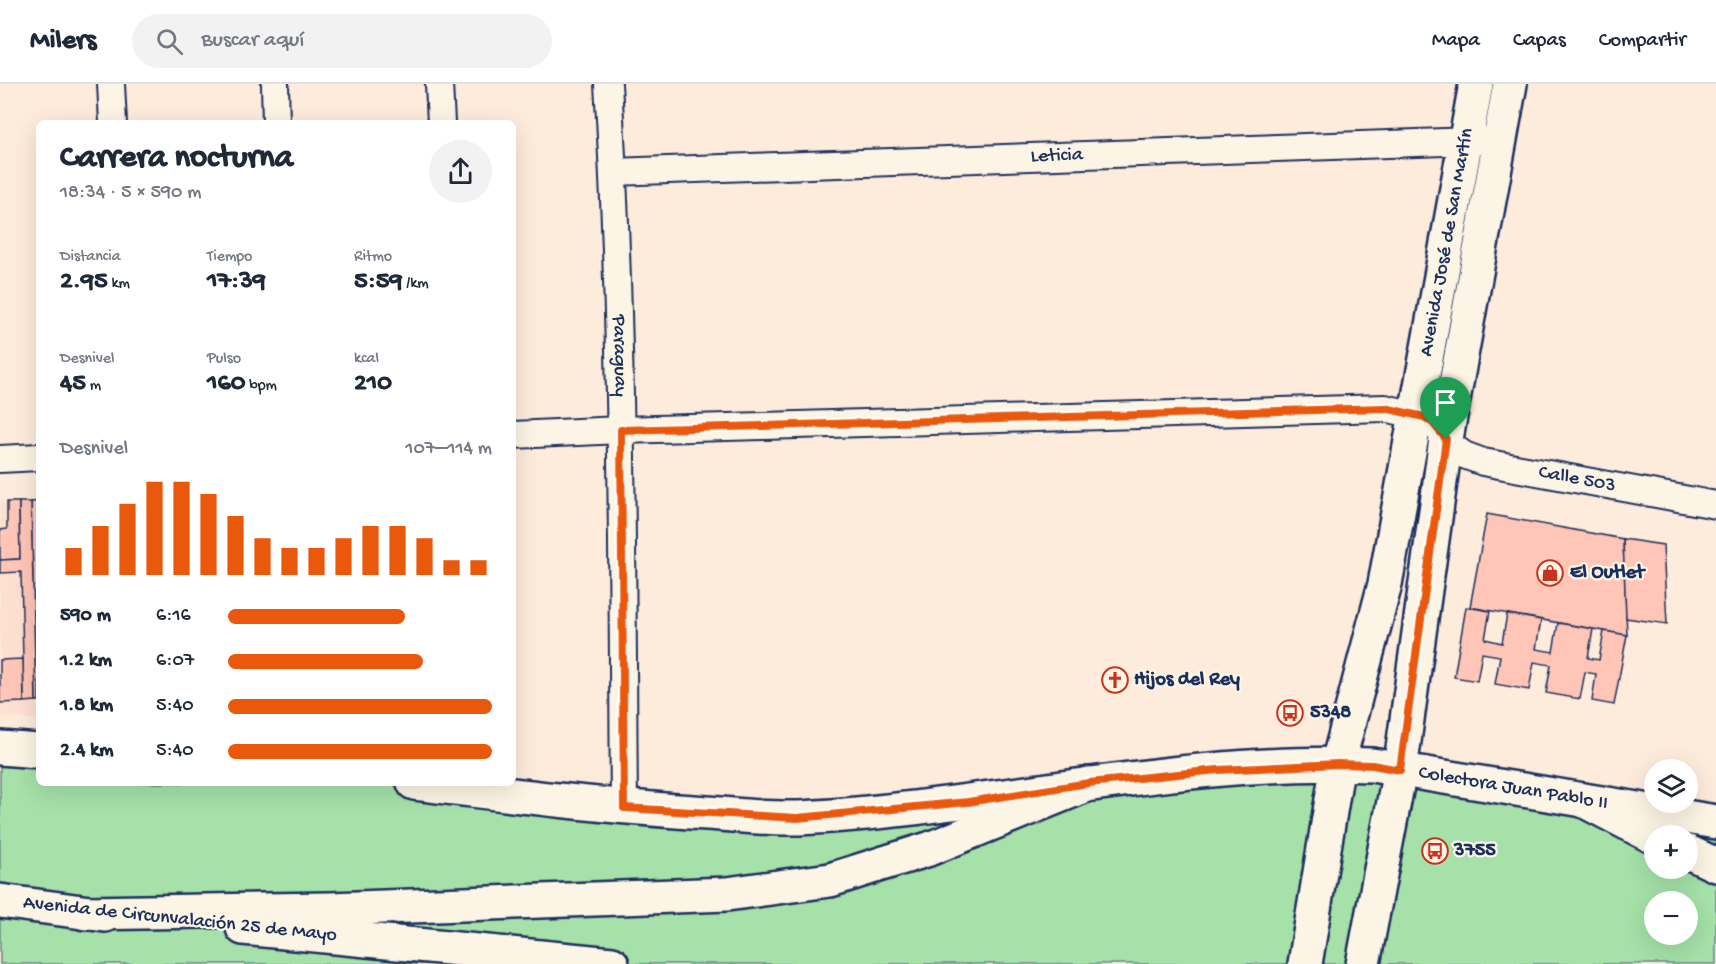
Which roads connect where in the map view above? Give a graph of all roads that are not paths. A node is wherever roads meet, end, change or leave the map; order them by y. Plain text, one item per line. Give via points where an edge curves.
1 (111, 84) edge
2 (275, 84) edge
3 (439, 84) edge
4 (608, 84) edge
5 (1476, 84) edge
6 (1510, 84) edge
7 (113, 120) edge
8 (276, 120) edge
9 (441, 120) edge
10 (1466, 140) junction
11 (1500, 140) junction
12 (613, 172) junction
13 (1415, 414) junction
14 (621, 430) junction
15 (516, 435) edge
16 (1446, 439) junction
17 (36, 457) edge
18 (0, 459) edge
19 (1716, 505) edge
20 (0, 748) edge
21 (36, 752) edge
22 (1338, 764) junction
23 (1400, 770) junction
24 (1089, 783) junction
25 (439, 786) edge
26 (1583, 800) junction
27 (624, 808) junction
28 (1716, 822) edge
29 (1644, 832) edge
30 (1698, 857) edge
31 (1716, 865) edge
32 (0, 901) edge
33 (85, 913) junction
34 (612, 964) edge
35 (1305, 964) edge
36 (1363, 964) edge

1 - 7 street
2 - 8 street
3 - 9 street
4 - 12 street, Paraguay
5 - 10 main road, Avenida José de San Martín
6 - 11 main road, Avenida José de San Martín
10 - 11 street, Leticia
10 - 12 street, Leticia
10 - 13 main road, Avenida José de San Martín
11 - 16 main road, Avenida José de San Martín
12 - 14 street, Paraguay
13 - 14 street via 1385,408
13 - 16 street, Calle 503 via 1433,423
13 - 22 main road, Avenida José de San Martín via 1385,584
14 - 15 street
14 - 27 street, Paraguay
16 - 19 street, Calle 503 via 1464,455 1484,462
16 - 23 main road, Avenida José de San Martín
17 - 18 street
20 - 21 main road
22 - 23 main road, Colectora Juan Pablo II
22 - 24 main road, Colectora Juan Pablo II via 1218,770
22 - 35 main road, Avenida José de San Martín
23 - 26 main road, Colectora Juan Pablo II
23 - 36 main road, Avenida José de San Martín
24 - 27 main road, Colectora Juan Pablo II via 968,802 797,818
24 - 33 main road via 928,849 830,880 727,894 330,909
25 - 27 main road, Colectora Juan Pablo II
26 - 28 main road, Colectora Juan Pablo II
26 - 29 main road
30 - 31 main road
32 - 33 main road, Avenida de Circunvalación 25 de Mayo
33 - 34 main road, Avenida de Circunvalación 25 de Mayo

